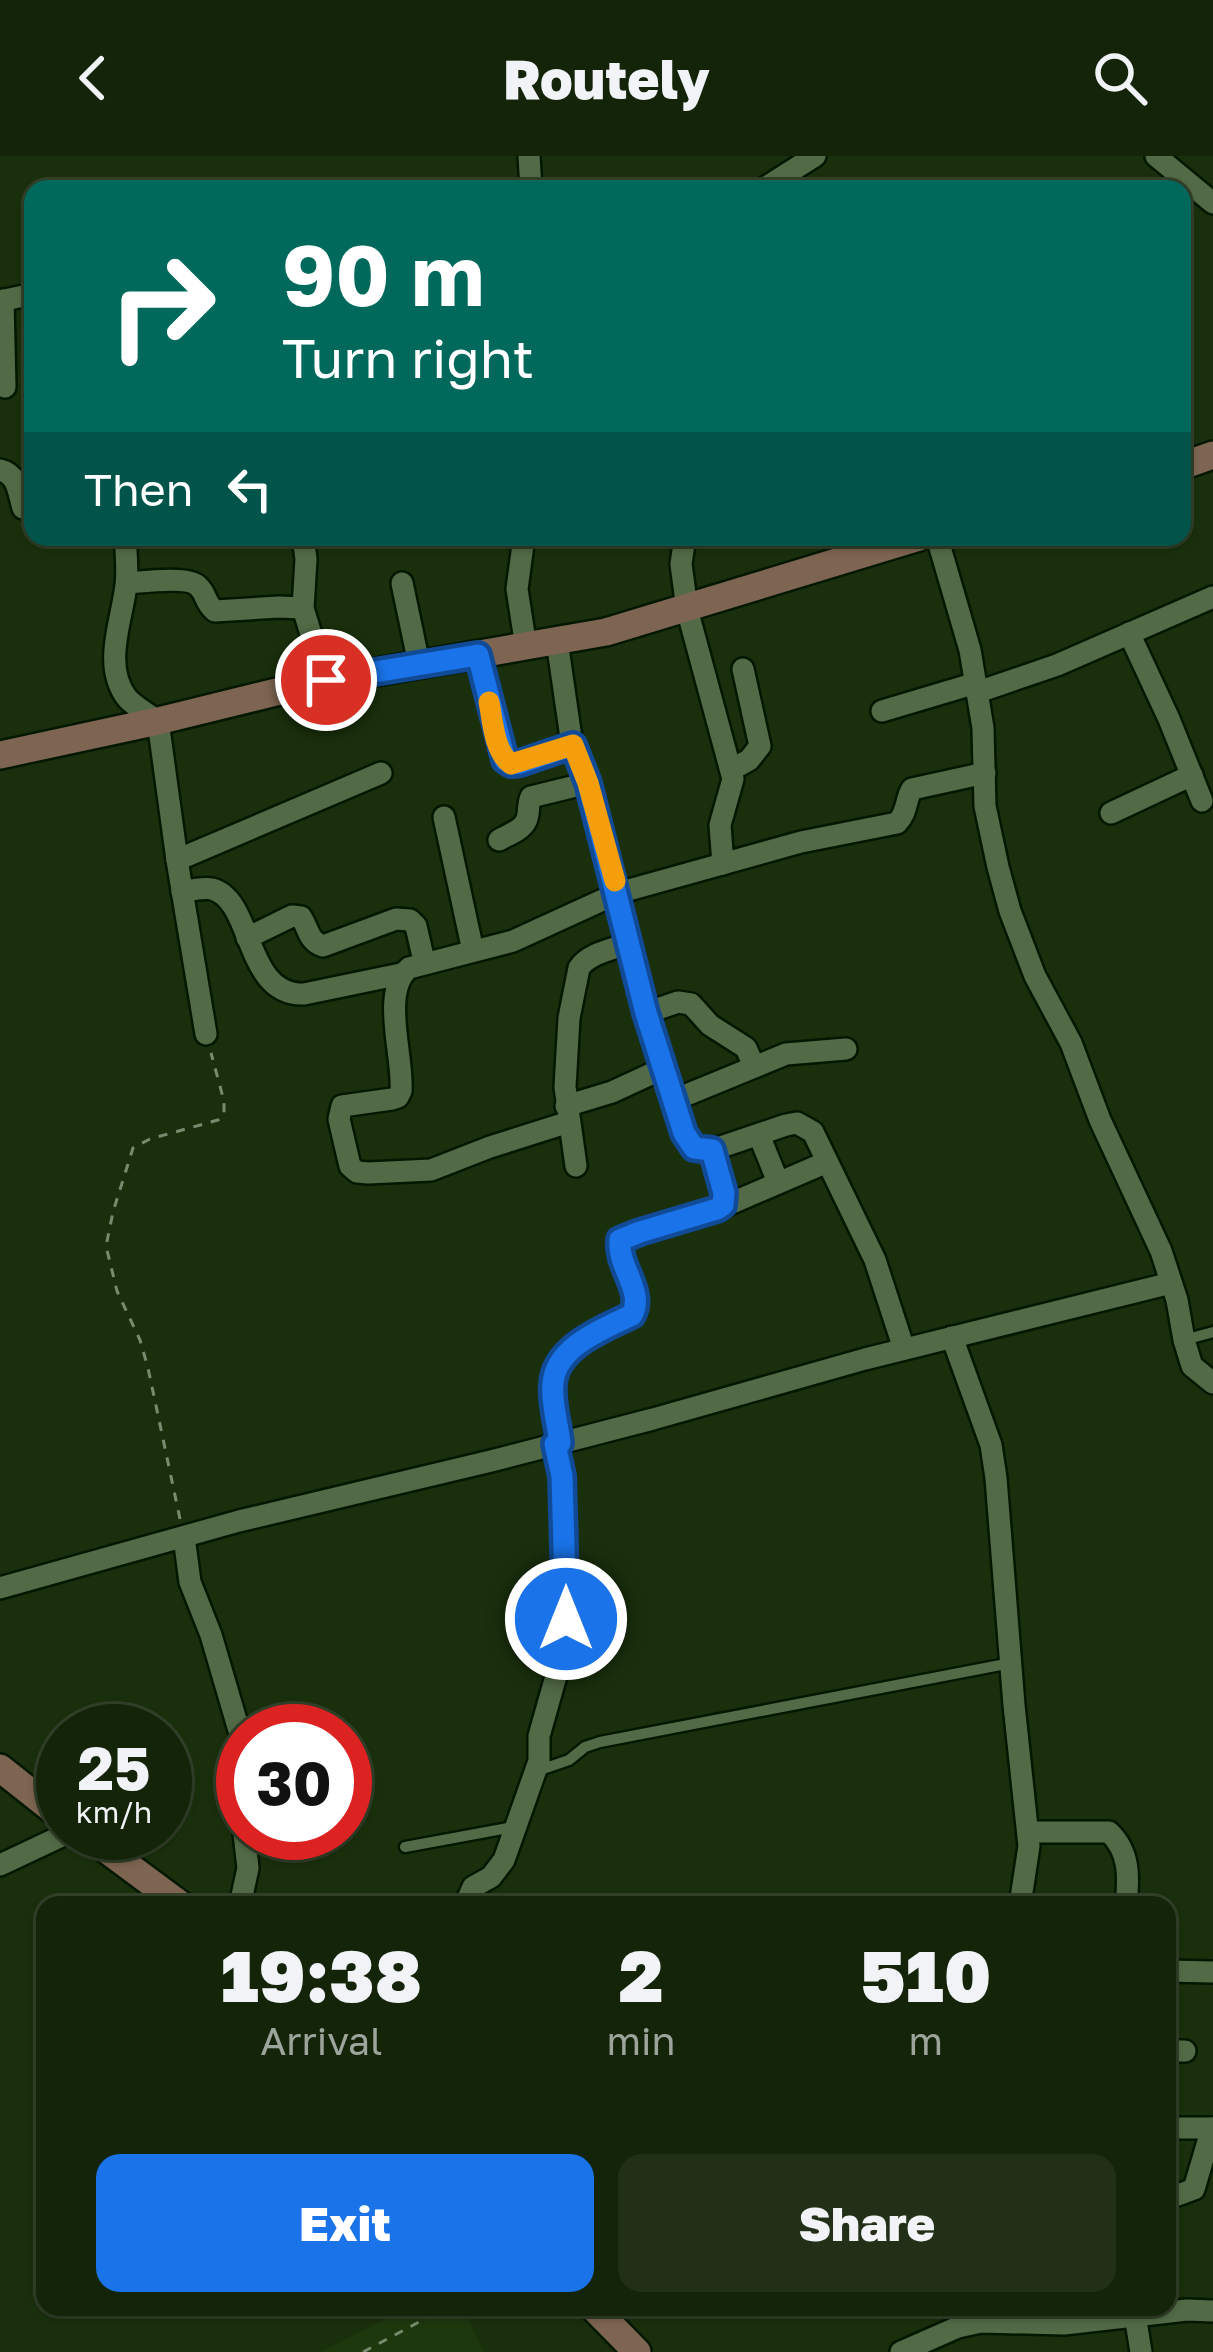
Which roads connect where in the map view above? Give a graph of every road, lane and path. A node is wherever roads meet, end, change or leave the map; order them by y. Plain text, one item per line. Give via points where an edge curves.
1 (815, 156) edge
2 (1156, 156) edge
3 (777, 180) edge
4 (1186, 180) edge
5 (1, 300) edge
6 (5, 387) dead end
7 (0, 470) edge
8 (19, 509) edge
9 (125, 546) edge
10 (304, 546) edge
11 (523, 546) edge
12 (684, 546) edge
13 (891, 546) edge
14 (940, 546) edge
15 (127, 583) junction
16 (402, 583) dead end
17 (1213, 597) edge
18 (303, 608) junction
19 (687, 609) junction
20 (1129, 633) junction
21 (557, 641) junction
22 (526, 646) junction
23 (478, 655) junction
24 (419, 664) junction
25 (743, 669) dead end
26 (326, 680) junction
27 (977, 687) junction
28 (882, 711) dead end
29 (158, 721) junction
30 (573, 745) junction
31 (0, 754) edge
32 (730, 770) junction
33 (381, 772) dead end
34 (985, 773) junction
35 (1192, 776) junction
36 (588, 783) junction
37 (1202, 801) dead end
38 (1111, 813) dead end
39 (443, 818) dead end
40 (499, 840) dead end
41 (177, 860) junction
42 (723, 864) junction
43 (182, 892) junction
44 (618, 893) junction
45 (248, 938) junction
46 (631, 944) junction
47 (473, 951) junction
48 (424, 961) junction
49 (401, 974) junction
50 (646, 1013) junction
51 (206, 1034) joint
52 (846, 1049) dead end
53 (754, 1066) junction
54 (664, 1068) junction
55 (674, 1100) junction
56 (567, 1114) junction
57 (759, 1136) junction
58 (712, 1150) junction
59 (827, 1162) junction
60 (576, 1166) dead end
61 (778, 1182) junction
62 (717, 1209) junction
63 (1172, 1283) junction
64 (1213, 1332) edge
65 (952, 1337) junction
66 (1184, 1340) junction
67 (904, 1349) junction
68 (1213, 1383) edge
69 (558, 1444) junction
70 (184, 1537) junction
71 (0, 1588) edge
72 (1011, 1664) junction
73 (231, 1704) edge
74 (0, 1768) edge
75 (535, 1772) junction
76 (36, 1797) edge
77 (516, 1826) junction
78 (1028, 1832) junction
79 (405, 1847) dead end
80 (36, 1848) edge
81 (121, 1860) edge
82 (247, 1860) edge
83 (0, 1865) edge
84 (170, 1896) edge
85 (242, 1896) edge
86 (469, 1896) edge
87 (1022, 1896) edge
88 (1126, 1896) edge
89 (1176, 1971) edge
90 (1213, 1972) edge
91 (1176, 2128) edge
92 (1212, 2128) edge
93 (1176, 2195) edge
94 (1176, 2311) edge
95 (1213, 2311) edge
96 (430, 2316) edge
97 (602, 2316) edge
98 (1060, 2316) edge
99 (1127, 2316) edge
100 (364, 2352) edge
101 (637, 2352) edge
102 (901, 2352) edge
103 (1141, 2352) edge

1 - 3 street
2 - 4 street
5 - 6 street
7 - 8 street via 15,479
9 - 15 street
10 - 18 street
11 - 22 street via 517,589
12 - 19 street
13 - 19 street
14 - 27 street
15 - 18 street via 190,583 215,611
15 - 29 street via 116,666 131,703
16 - 24 street
17 - 20 street
18 - 26 street
19 - 21 street
19 - 32 street
20 - 27 street via 1057,665
20 - 35 street
21 - 22 street
21 - 30 street
22 - 23 street
23 - 24 street
23 - 30 street via 505,760 520,763
24 - 26 street
25 - 32 street via 760,746
26 - 29 street
27 - 28 street
27 - 34 street
29 - 31 street
29 - 41 street
30 - 36 street
32 - 42 street
33 - 41 street
34 - 42 street via 912,789 897,823
34 - 63 street via 988,826 1016,926
35 - 37 street
35 - 38 street
36 - 40 street via 531,797 524,826
36 - 44 street
39 - 47 street
41 - 43 street
42 - 44 street
43 - 45 street via 224,895
43 - 51 street
44 - 46 street
44 - 47 street
45 - 48 street via 301,916 314,944 323,946 404,919 416,926
45 - 49 street via 270,980 296,995
46 - 50 street
46 - 56 street via 579,968
47 - 48 street
48 - 49 street
49 - 56 street via 401,1091 339,1112 357,1172 431,1170
50 - 53 street via 691,1004 746,1048
50 - 54 street
51 - 70 path via 224,1115 133,1148 106,1246 148,1368
52 - 53 street via 792,1052
53 - 55 street
54 - 55 street
54 - 56 street
55 - 58 street via 688,1142
56 - 60 street
57 - 58 street
57 - 59 street via 806,1125
57 - 61 street
58 - 62 street via 725,1199
59 - 61 street
59 - 67 street via 882,1277
61 - 62 street
62 - 69 street via 620,1240 636,1309 559,1363
63 - 65 street
63 - 66 street
64 - 66 lane
65 - 67 street
65 - 72 street via 994,1461
66 - 68 street via 1192,1366
67 - 69 street
69 - 70 street
69 - 75 street via 567,1600
70 - 71 street
70 - 73 street via 190,1582
72 - 75 lane via 600,1742
72 - 78 street
74 - 76 street
75 - 77 street
77 - 79 lane
77 - 86 street via 504,1860
78 - 87 street
78 - 88 street via 1098,1831 1124,1848
80 - 83 street
81 - 84 street
82 - 85 street
89 - 90 street
91 - 92 street
92 - 93 street via 1194,2188
94 - 95 street
96 - 100 path
97 - 101 street
98 - 102 street via 970,2324
99 - 103 street

